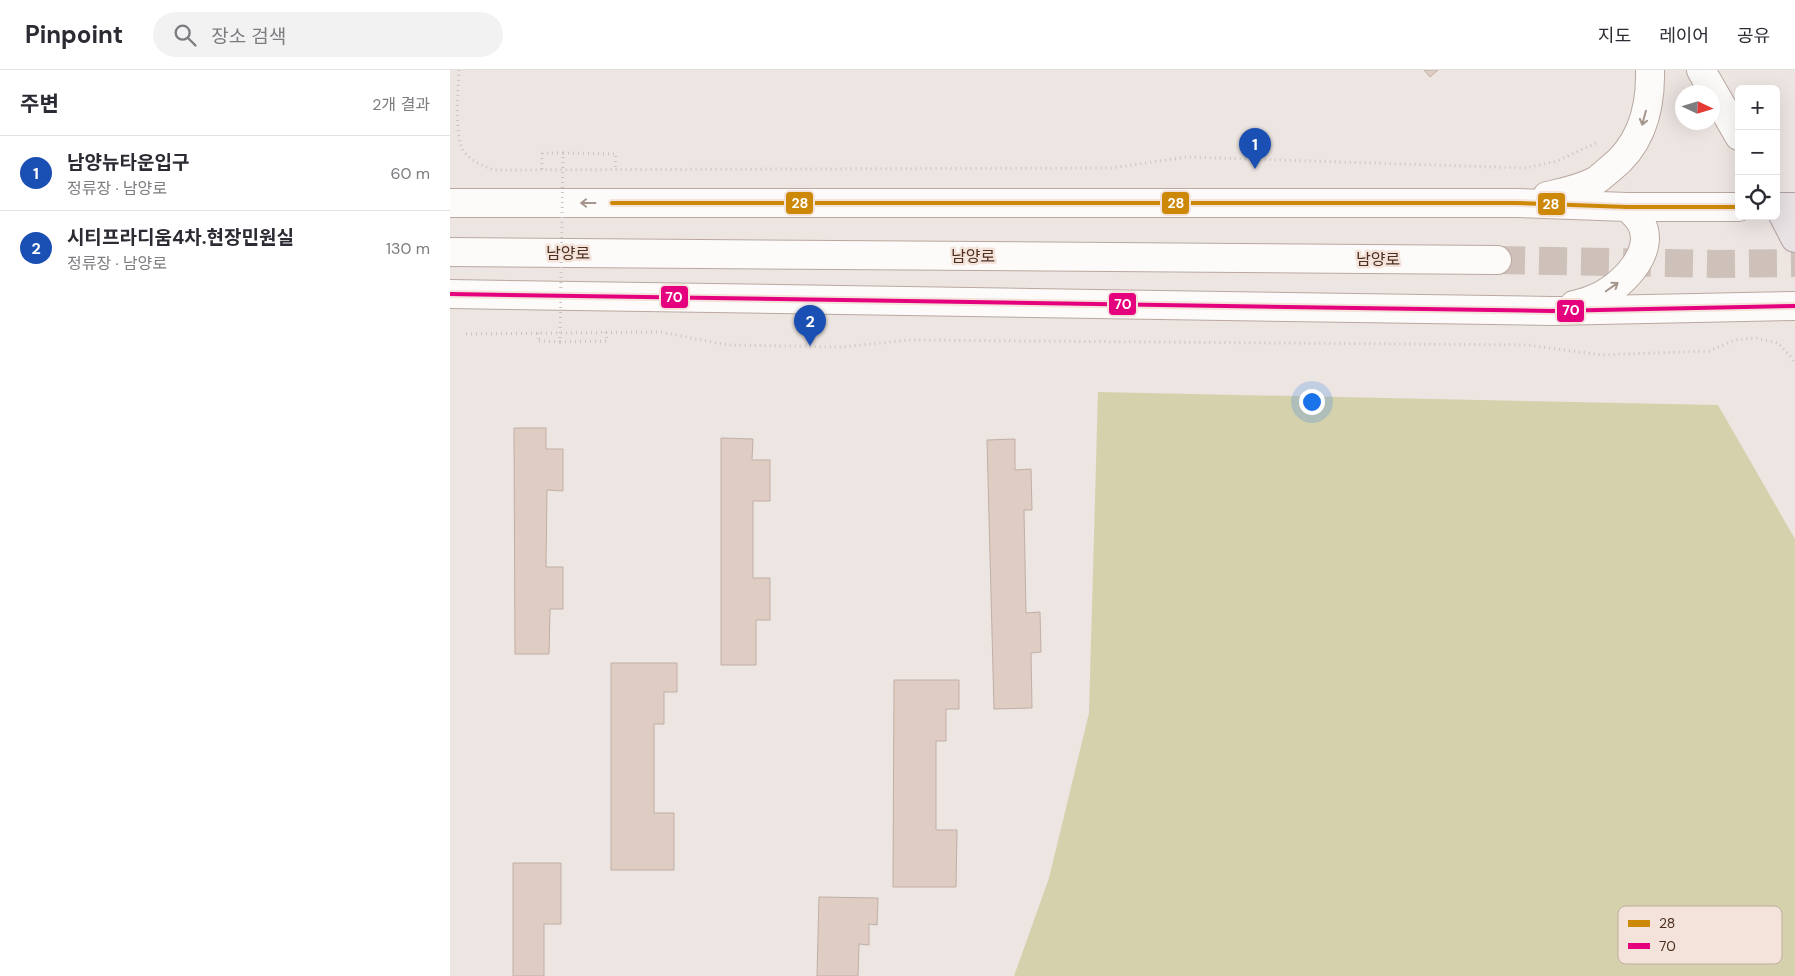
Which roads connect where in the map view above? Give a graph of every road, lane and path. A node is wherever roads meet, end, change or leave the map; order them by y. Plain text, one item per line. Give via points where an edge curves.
1 (459, 70) edge
2 (1650, 70) edge
3 (1701, 70) edge
4 (1736, 130) edge
5 (1600, 141) dead end
6 (563, 153) junction
7 (542, 170) junction
8 (615, 170) junction
9 (450, 203) edge
10 (1516, 203) junction
11 (1782, 206) edge
12 (1627, 207) junction
13 (1735, 207) edge
14 (1795, 238) edge
15 (450, 252) edge
16 (1497, 260) tunnel mouth
17 (450, 294) edge
18 (1795, 306) edge
19 (1551, 311) junction
20 (606, 332) junction
21 (538, 333) junction
22 (466, 334) dead end
23 (560, 342) junction
24 (1795, 364) edge

1 - 7 path via 458,136 463,151 478,164 494,170
2 -> 10 main road via 1644,122 1633,145 1615,165 1597,180 1570,191
3 - 4 main road
5 - 8 path via 1557,161 1526,168 1187,157 1111,168
6 - 7 path, bridge via 542,153
6 - 8 path via 616,154
6 - 23 path, bridge
7 - 8 path
10 -> 9 main road
10 - 12 main road
11 - 14 main road
12 - 13 main road
19 -> 12 main road via 1595,299 1630,275 1642,252 1645,237 1641,222
15 - 16 main road, 남양로
17 - 19 main road
18 - 19 main road
20 - 21 path
20 - 23 path via 607,342
20 - 24 path via 661,332 727,345 842,347 908,340 1517,345 1601,355 1709,351 1736,340 1756,338 1778,343
21 - 22 path
21 - 23 path, bridge via 538,341

